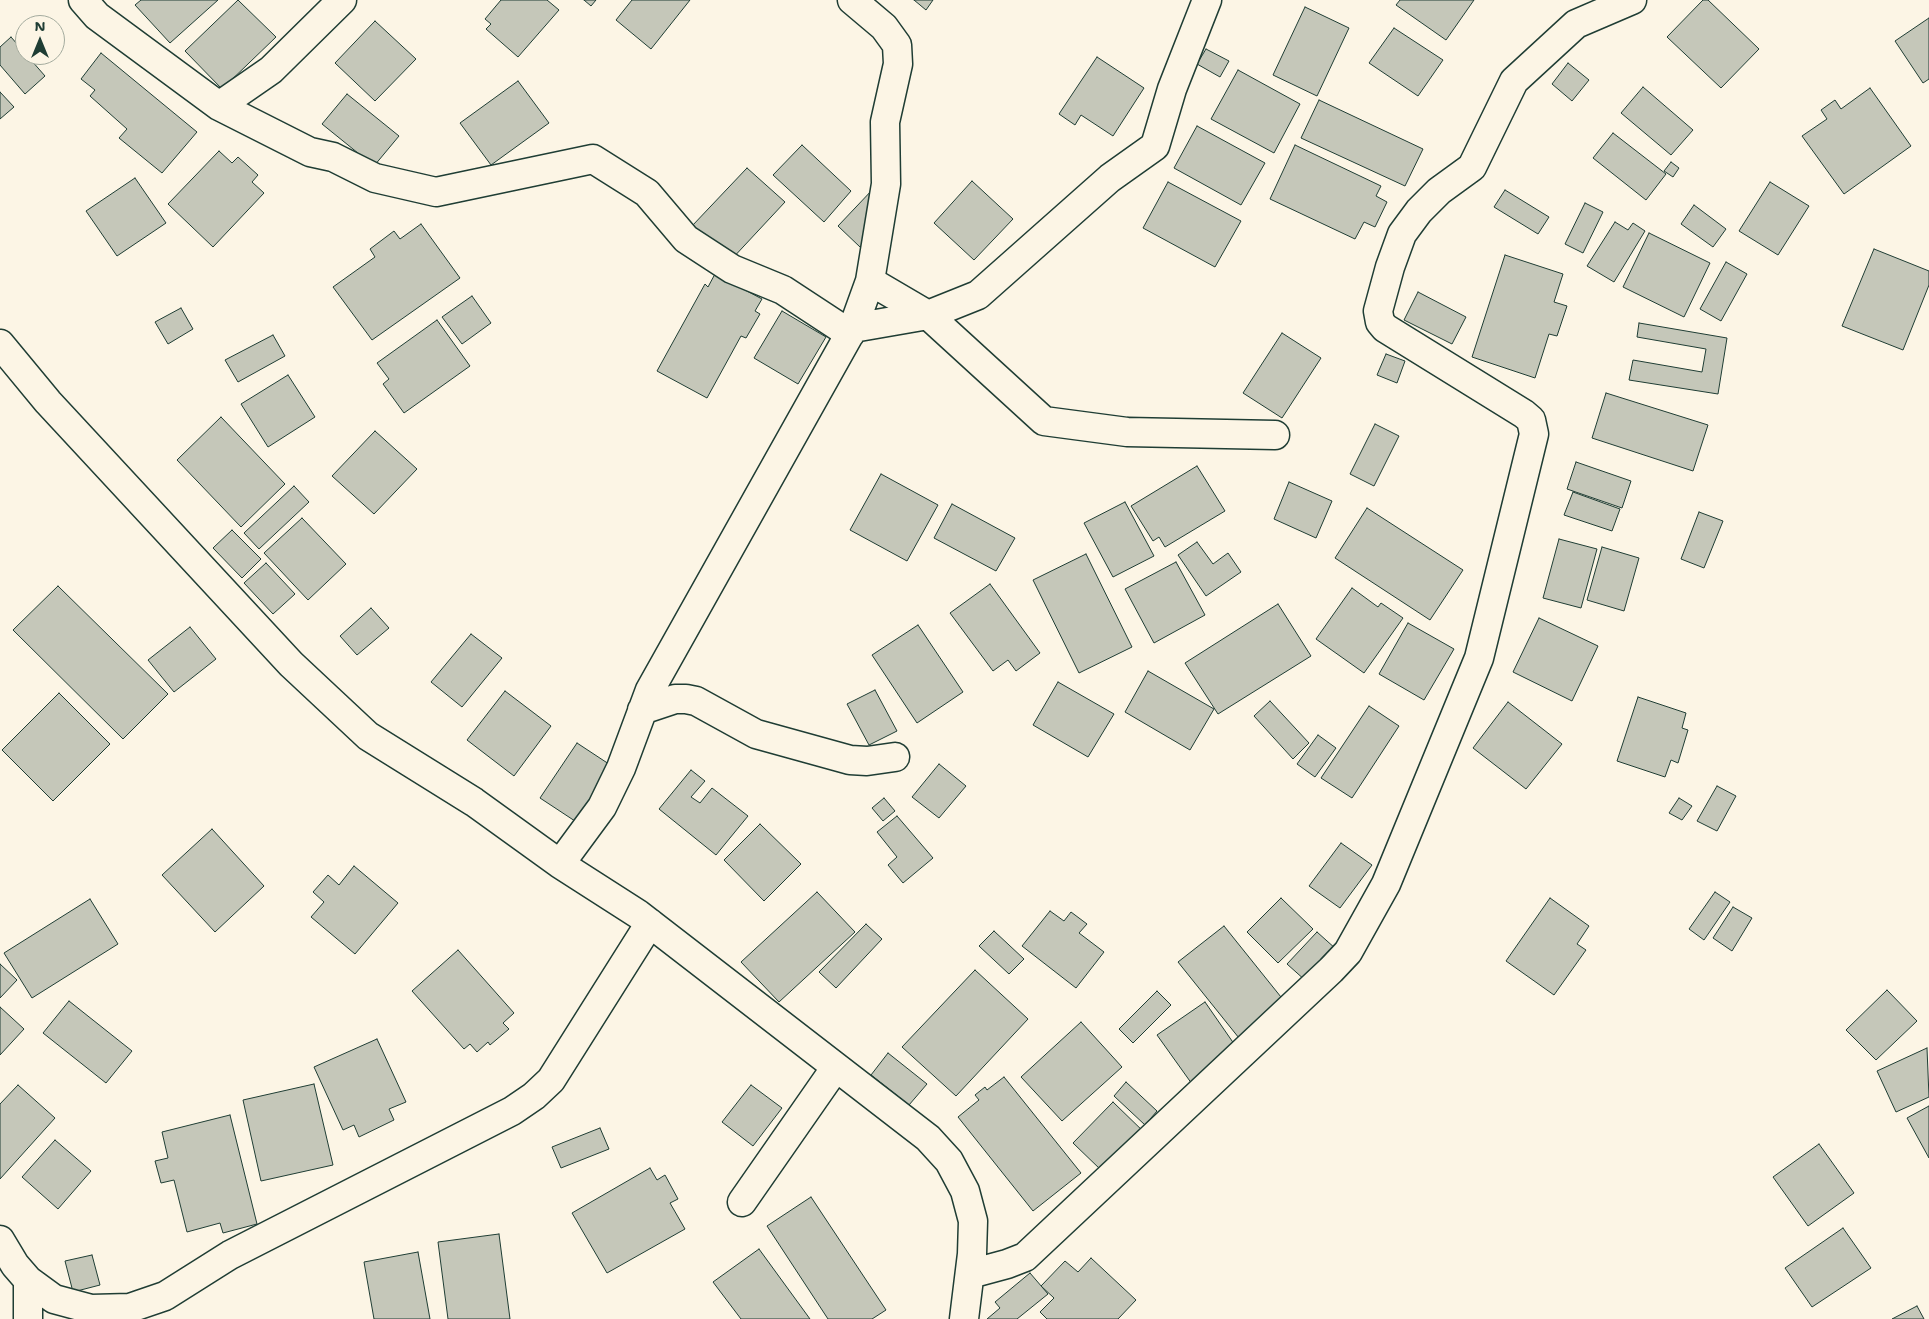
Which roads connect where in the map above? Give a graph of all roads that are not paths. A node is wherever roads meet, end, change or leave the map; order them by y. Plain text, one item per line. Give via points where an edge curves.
1 (82, 0) edge
2 (342, 0) edge
3 (852, 0) edge
4 (1207, 0) edge
5 (1632, 0) edge
6 (219, 106) junction
7 (870, 281) junction
8 (928, 315) junction
9 (852, 331) junction
10 (0, 344) edge
11 (1275, 435) dead end
12 (642, 710) junction
13 (894, 757) dead end
14 (560, 864) junction
15 (650, 923) junction
16 (836, 1067) junction
17 (742, 1202) dead end
18 (3, 1250) edge
19 (970, 1274) junction
20 (28, 1280) junction
21 (28, 1319) edge
22 (964, 1319) edge

1 - 6 street via 97,16
2 - 6 street via 271,70
3 - 7 street via 897,44 898,64 885,122 886,184
4 - 8 street via 1172,89 1155,146 1110,178 978,294
5 - 19 street via 1576,24 1514,81 1472,167 1439,191 1419,211 1402,234 1390,266 1378,311 1385,328 1524,414 1531,420 1534,434 1479,658 1386,884 1348,952 1331,970 1025,1257
6 - 9 street via 310,152 333,157 376,178 436,192 593,160 647,193 686,239 732,269 784,290
7 - 8 street
7 - 9 street
8 - 9 street
8 - 11 street via 1044,421 1127,432
9 - 12 street via 650,690
10 - 14 street via 48,402 291,664 368,736 474,802
12 - 13 street via 686,698 756,734 850,760
12 - 14 street via 621,768 602,807
14 - 15 street
15 - 16 street
15 - 20 street via 551,1080 512,1112 230,1256 165,1296 130,1308 91,1309 54,1299
16 - 17 street
16 - 19 street via 928,1138 949,1160 965,1191 973,1221
18 - 20 street
19 - 22 street
20 - 21 street

